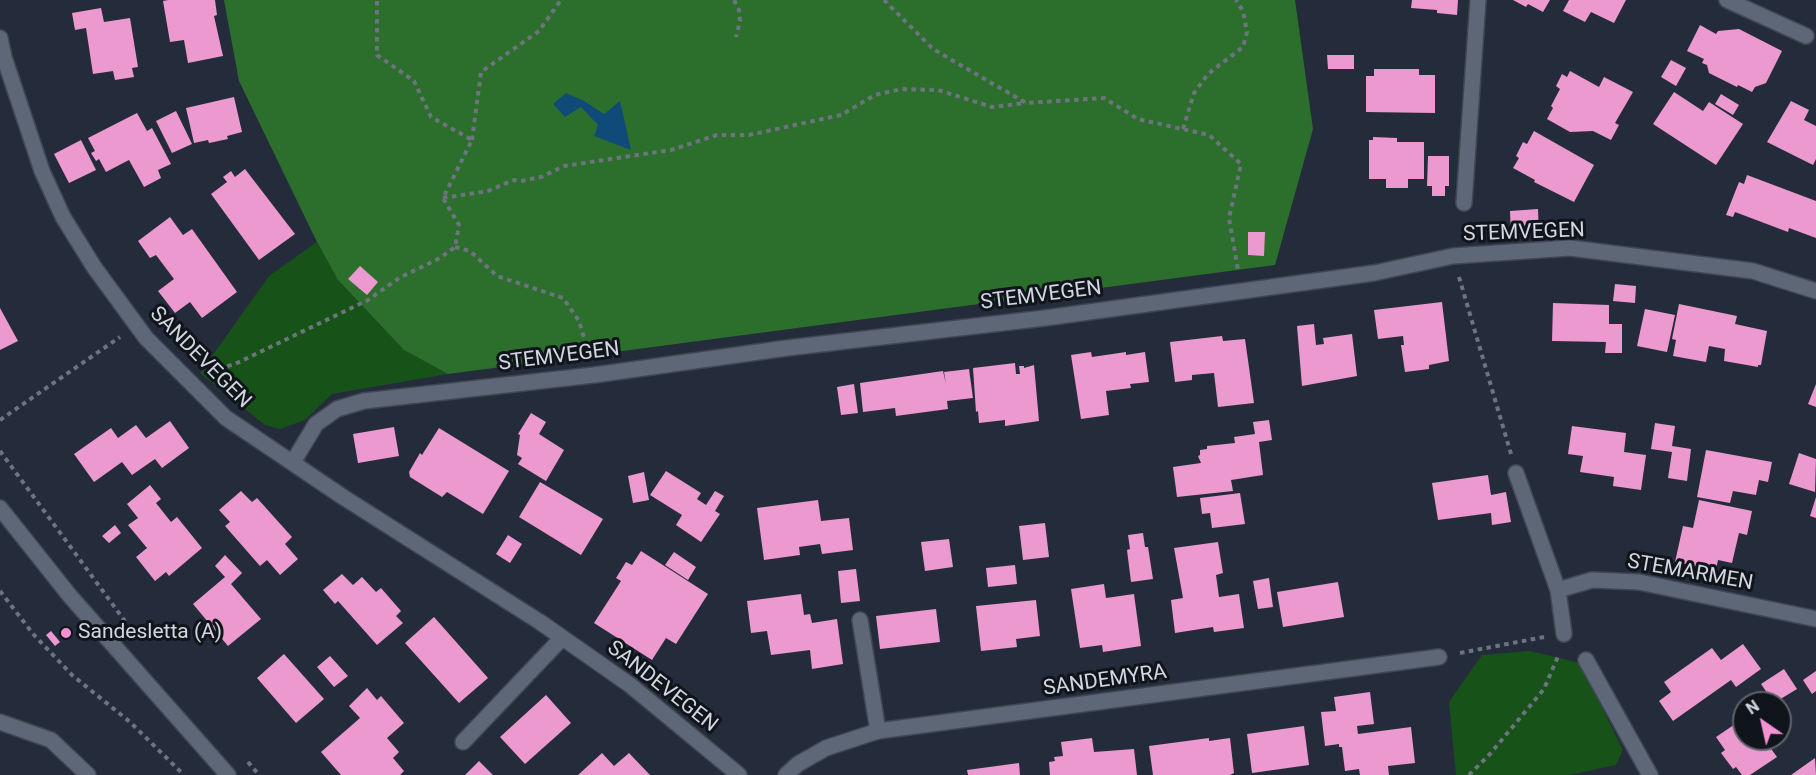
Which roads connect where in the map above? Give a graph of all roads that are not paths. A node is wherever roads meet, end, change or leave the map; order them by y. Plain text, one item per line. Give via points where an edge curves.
1 (1478, 0) edge
2 (1727, 0) edge
3 (1806, 36) dead end
4 (0, 38) edge
5 (1464, 203) dead end
6 (1816, 291) edge
7 (293, 462) junction
8 (1516, 473) road end
9 (0, 508) edge
10 (1558, 590) junction
11 (1816, 619) edge
12 (860, 620) dead end
13 (1564, 634) road end
14 (562, 638) junction
15 (1439, 657) road end
16 (1586, 660) dead end
17 (0, 722) edge
18 (878, 732) junction
19 (463, 742) dead end
20 (735, 774) edge
21 (88, 775) edge
22 (228, 775) edge
23 (786, 775) edge
24 (1650, 775) edge

1 - 5 street
2 - 3 street
4 - 7 street, SANDEVEGEN via 42,171 63,217 94,267 135,326 226,418
6 - 7 street, STEMVEGEN via 1753,271 1570,248 1453,256 1374,273 1045,318 364,401 336,409 316,424
7 - 14 street, SANDEVEGEN
8 - 10 street
9 - 22 street via 70,596
10 - 11 street, STEMARMEN via 1592,580 1639,582
10 - 13 street
12 - 18 street
14 - 19 street
14 - 20 street, SANDEVEGEN via 630,685
15 - 18 street, SANDEMYRA
16 - 24 street
17 - 21 street via 51,740
18 - 23 street, SANDEMYRA via 826,748

